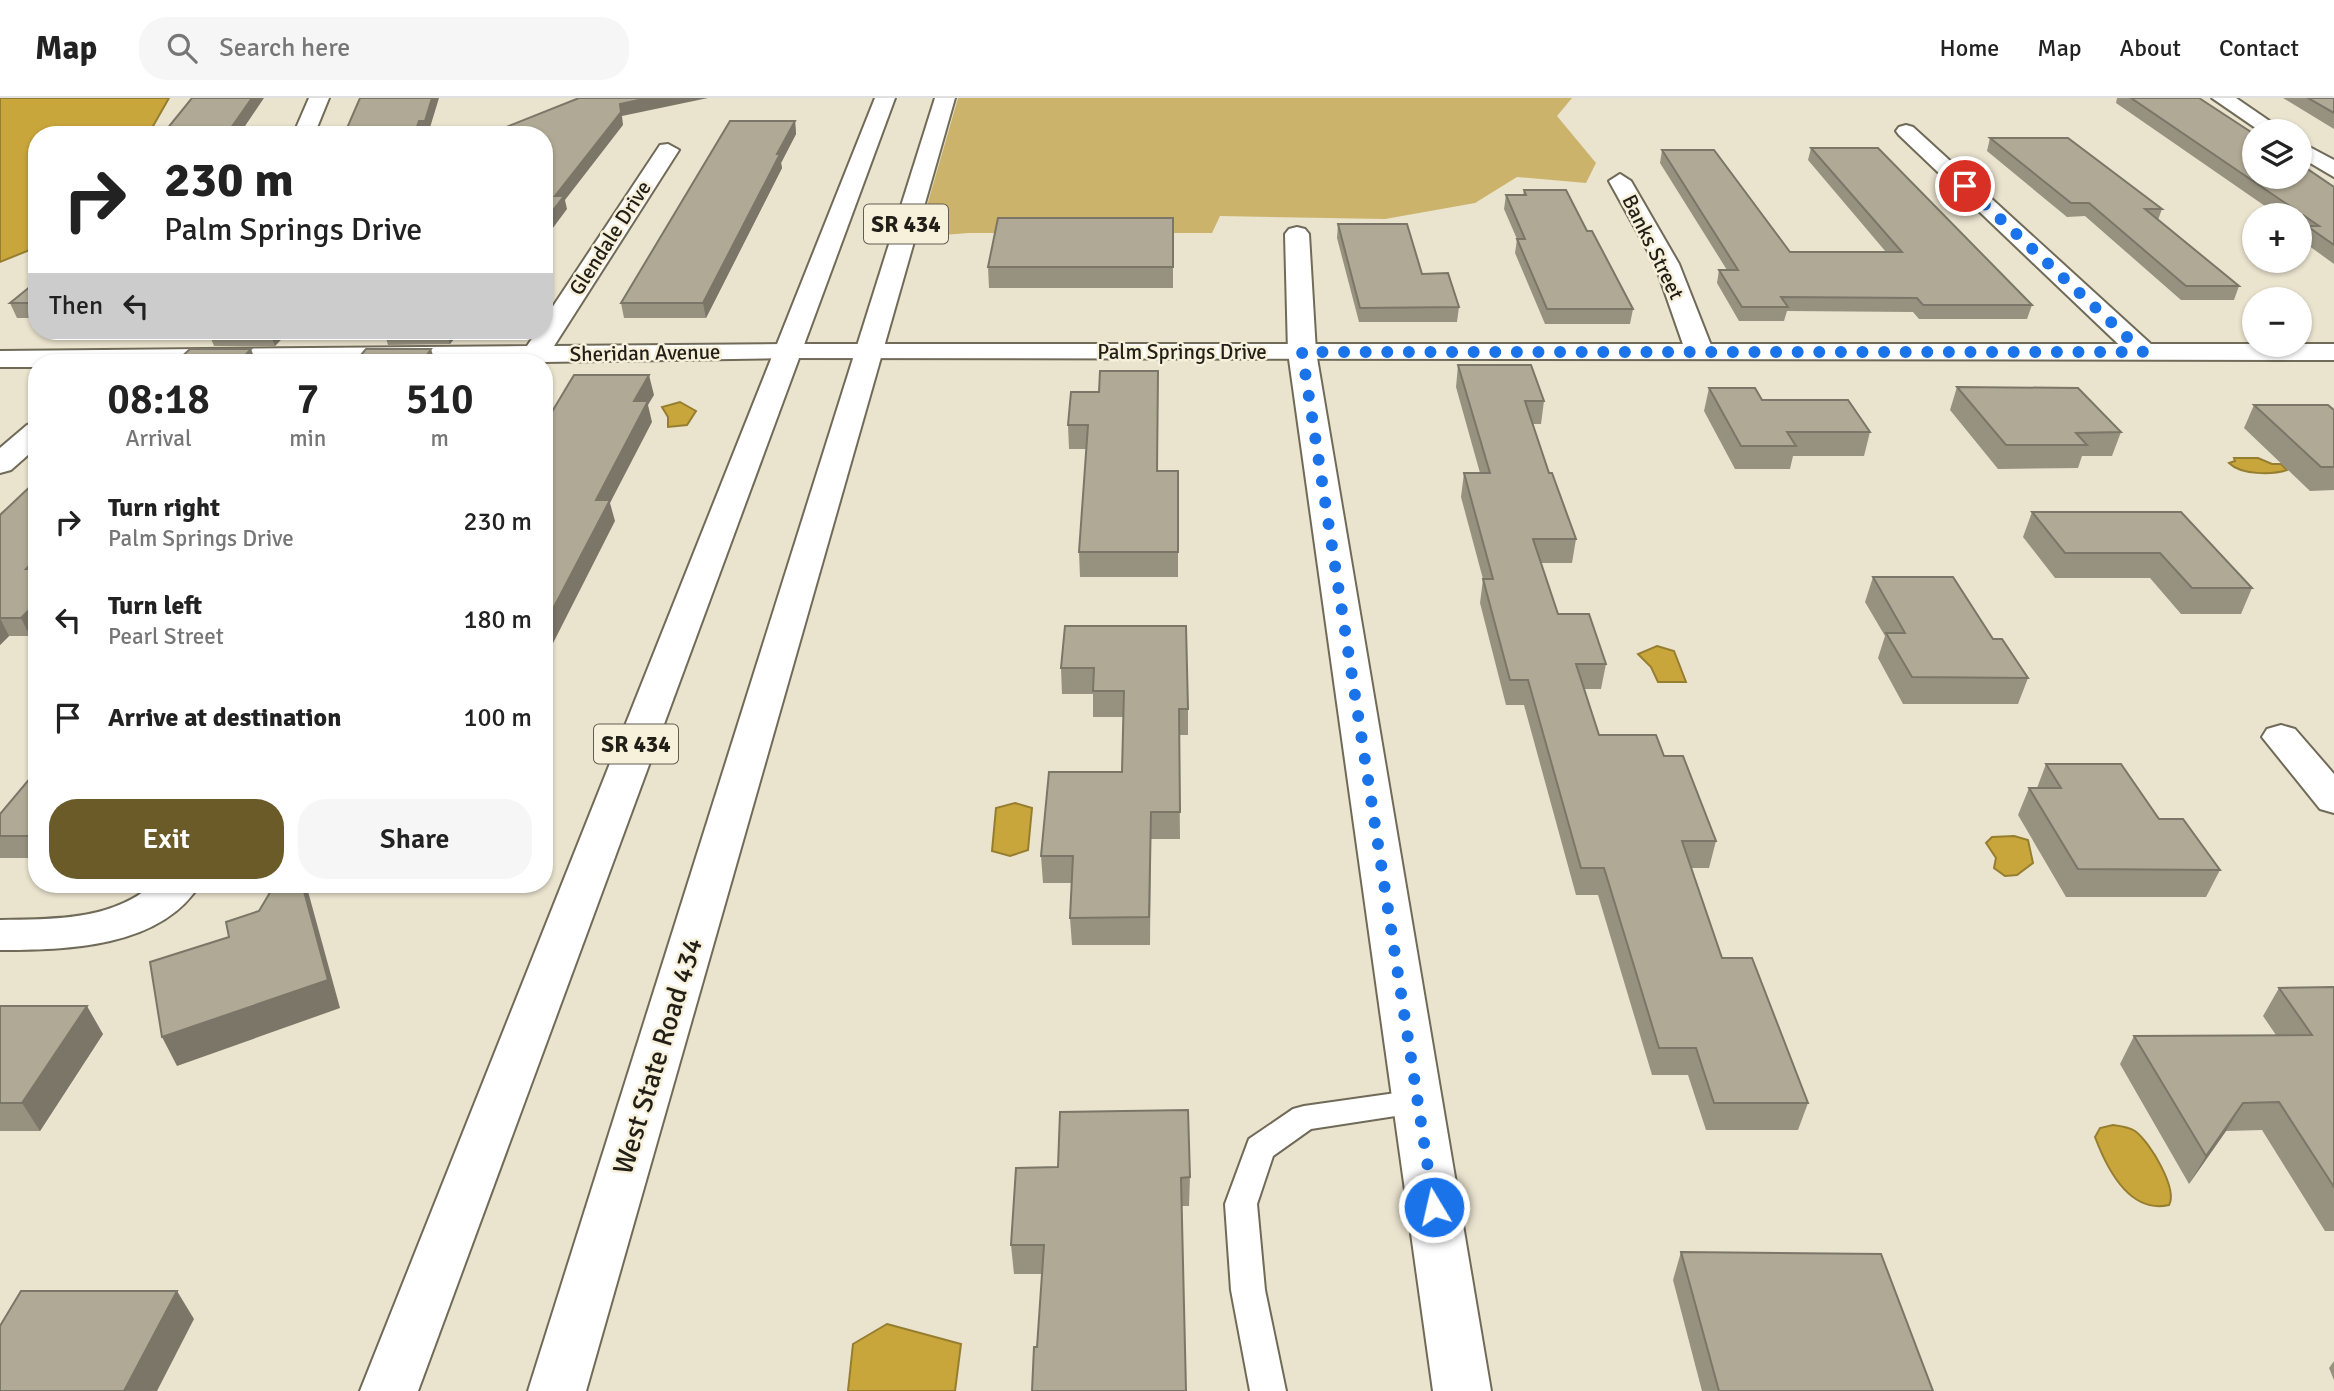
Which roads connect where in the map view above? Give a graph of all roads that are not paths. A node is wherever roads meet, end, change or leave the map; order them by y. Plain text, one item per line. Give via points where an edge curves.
1 (319, 98) edge
2 (885, 98) edge
3 (945, 98) edge
4 (2222, 98) edge
5 (2255, 119) edge
6 (307, 126) edge
7 (1906, 131) dead end
8 (668, 150) dead end
9 (2312, 156) edge
10 (2334, 170) edge
11 (1620, 181) dead end
12 (1297, 234) dead end
13 (553, 327) edge
14 (137, 340) edge
15 (786, 352) junction
16 (871, 352) junction
17 (1302, 352) junction
18 (2143, 352) junction
19 (2334, 352) edge
20 (1700, 353) junction
21 (122, 354) edge
22 (553, 358) edge
23 (0, 359) edge
24 (28, 359) edge
25 (28, 439) edge
26 (0, 464) edge
27 (2281, 737) dead end
28 (2334, 800) edge
29 (167, 893) edge
30 (0, 935) edge
31 (1417, 1102) junction
32 (389, 1391) edge
33 (557, 1391) edge
34 (1268, 1391) edge
35 (1462, 1391) edge

1 - 6 street
2 - 15 street, SR 434
3 - 16 street, SR 434
4 - 5 street
7 - 18 street
8 - 13 street, Glendale Drive
9 - 10 street
11 - 20 street, Banks Street via 1667,264
12 - 17 street
14 - 21 street
15 - 16 street, Palm Springs Drive
15 - 22 street, Sheridan Avenue
15 - 32 street, SR 434
16 - 17 street, Palm Springs Drive
16 - 33 street, West State Road 434 / SR 434
17 - 20 street, Palm Springs Drive
17 - 31 street
18 - 19 street, Palm Springs Drive
18 - 20 street, Palm Springs Drive
23 - 24 street, Sheridan Avenue
25 - 26 street
27 - 28 street
29 - 30 street via 142,911 98,930
31 - 34 lane via 1304,1118 1260,1149 1241,1204 1248,1290
31 - 35 street

